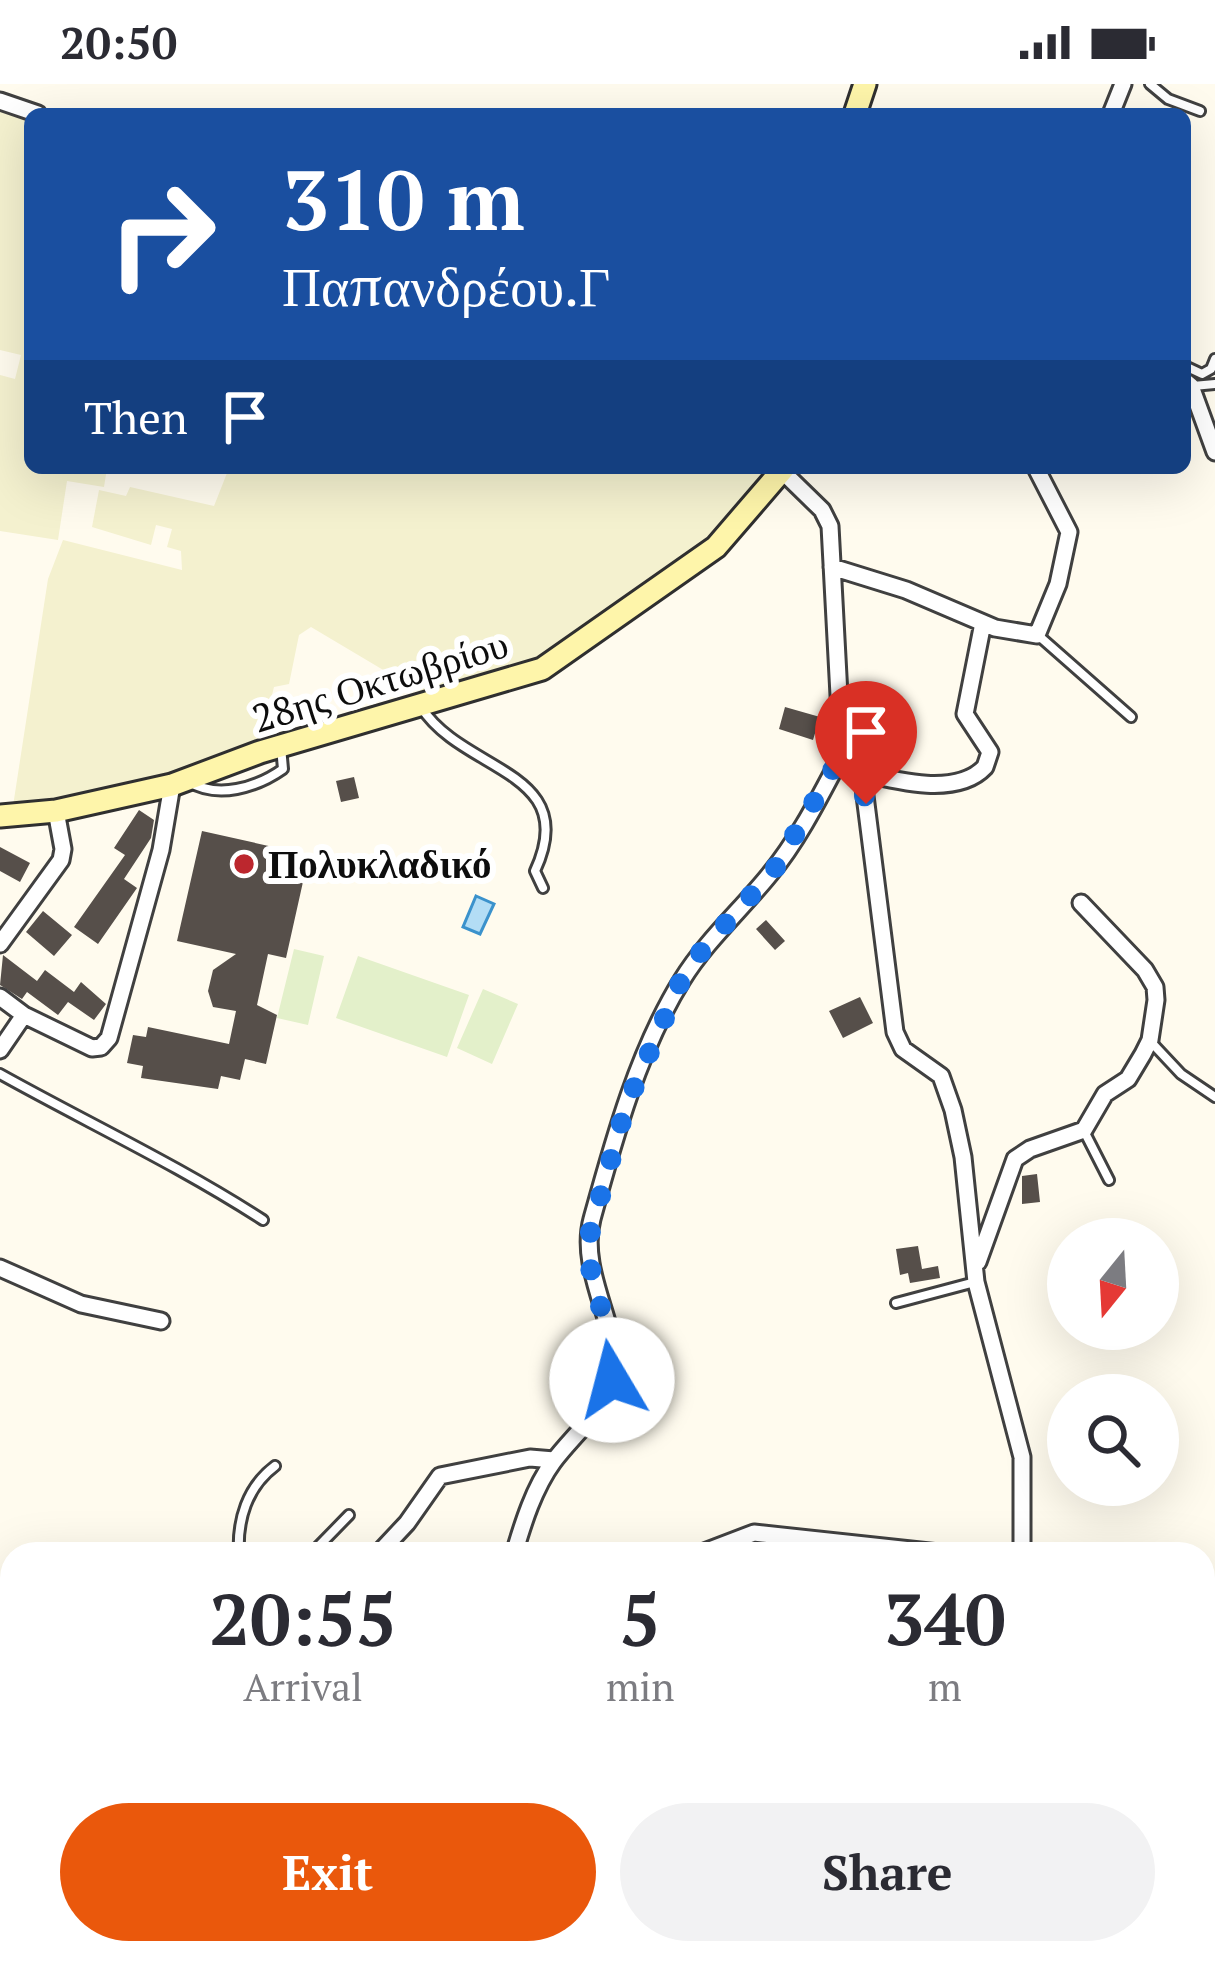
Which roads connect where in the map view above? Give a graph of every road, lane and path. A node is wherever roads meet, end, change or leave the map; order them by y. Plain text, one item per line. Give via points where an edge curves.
1 (1150, 84) edge
2 (1200, 111) dead end
3 (1215, 359) edge
4 (1191, 369) edge
5 (1191, 392) edge
6 (1215, 452) edge
7 (774, 474) edge
8 (779, 474) edge
9 (1039, 474) edge
10 (832, 567) junction
11 (983, 623) junction
12 (1037, 635) junction
13 (420, 706) junction
14 (1131, 717) dead end
15 (845, 749) junction
16 (860, 772) junction
17 (179, 782) junction
18 (56, 812) junction
19 (0, 816) edge
20 (542, 888) dead end
21 (1081, 903) dead end
22 (0, 944) edge
23 (0, 997) edge
24 (25, 1015) junction
25 (1150, 1040) junction
26 (0, 1050) edge
27 (0, 1074) edge
28 (1215, 1097) edge
29 (1084, 1130) junction
30 (1109, 1180) dead end
31 (263, 1220) dead end
32 (0, 1268) edge
33 (976, 1275) junction
34 (896, 1303) dead end
35 (161, 1321) dead end
36 (554, 1460) junction
37 (275, 1466) dead end
38 (349, 1515) dead end
39 (238, 1542) edge
40 (323, 1542) edge
41 (389, 1542) edge
42 (518, 1542) edge
43 (730, 1542) edge
44 (837, 1542) edge
45 (1022, 1542) edge

1 - 2 lane
3 - 4 lane via 1202,374
5 - 6 street
7 - 13 main road, 28ης Οκτωβρίου via 716,547 551,664
8 - 10 street via 827,519
9 - 12 street via 1069,542
10 - 11 street
10 - 15 street
11 - 12 street
11 - 16 street via 965,705 990,752 985,767 959,782
12 - 14 lane
13 - 17 main road, 28ης Οκτωβρίου
13 - 20 lane via 460,744 536,793 548,829 535,871
15 - 16 street
15 - 36 street via 774,870 680,983 649,1049 589,1237 612,1380
16 - 33 street via 895,1032 945,1085 963,1157
17 - 18 main road, 28ης Οκτωβρίου
17 - 24 street via 109,1038 101,1048 86,1046
18 - 19 main road, 28ης Οκτωβρίου
18 - 22 street via 61,860
21 - 25 street via 1155,986
23 - 24 street
24 - 26 street
25 - 28 lane
25 - 29 street
27 - 31 lane
29 - 30 lane
29 - 33 street via 1015,1159
32 - 35 street via 81,1304
33 - 34 lane
33 - 45 street via 1022,1457
36 - 41 street via 440,1476
36 - 42 street
37 - 39 lane via 249,1494
38 - 40 lane
43 - 44 street via 754,1533

